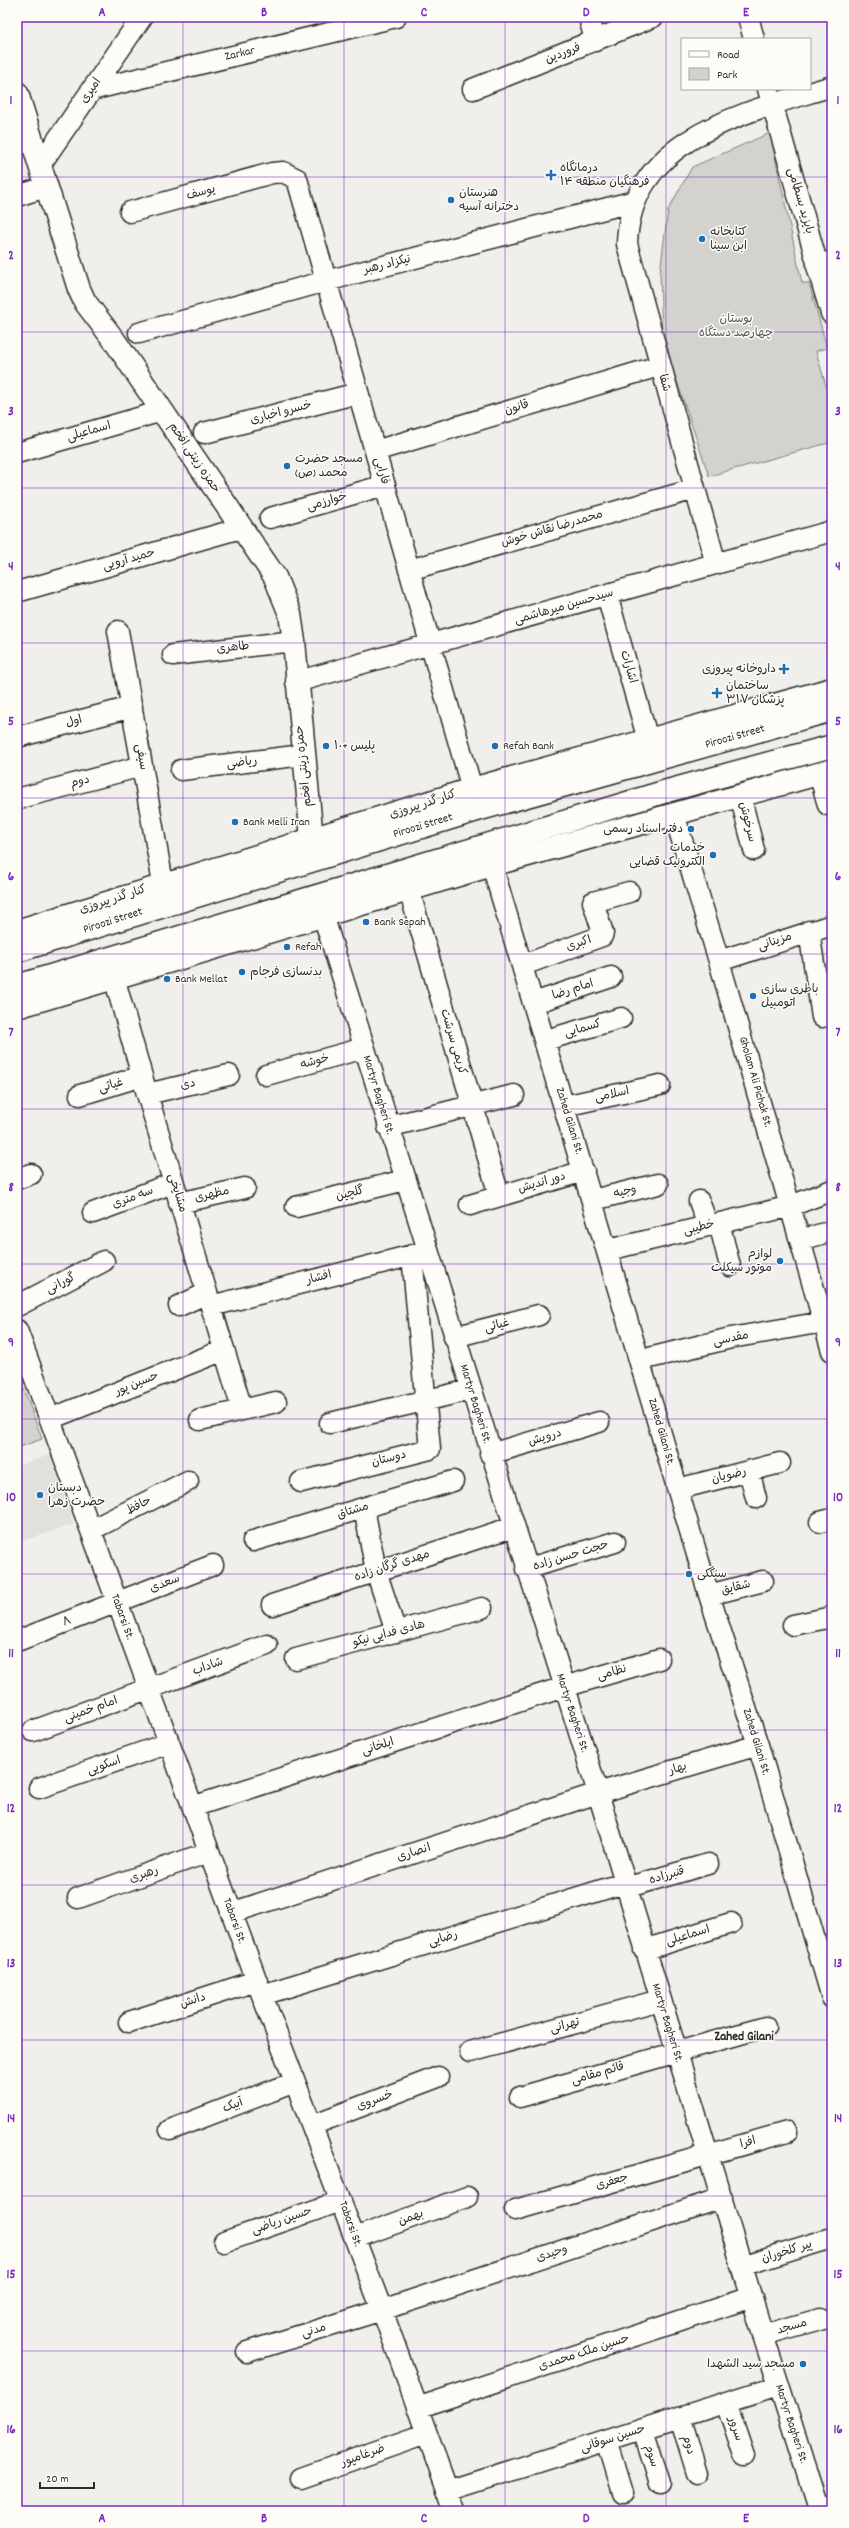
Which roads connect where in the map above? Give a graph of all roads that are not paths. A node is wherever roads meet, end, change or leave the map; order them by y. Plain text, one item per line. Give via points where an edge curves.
1 (142, 17) edge
2 (589, 17) edge
3 (652, 17) edge
4 (748, 17) edge
5 (390, 18) edge
6 (754, 38) edge
7 (596, 42) junction
8 (832, 86) edge
9 (473, 89) dead end
10 (91, 90) junction
11 (809, 90) edge
12 (811, 90) edge
13 (770, 97) edge
14 (18, 101) edge
15 (40, 165) junction
16 (272, 173) joint
17 (46, 188) junction
18 (17, 196) edge
19 (635, 201) junction
20 (130, 212) dead end
21 (825, 264) edge
22 (326, 281) junction
23 (832, 313) edge
24 (139, 333) dead end
25 (659, 366) junction
26 (358, 392) junction
27 (162, 411) junction
28 (204, 433) dead end
29 (375, 451) junction
30 (17, 453) edge
31 (385, 485) junction
32 (695, 489) junction
33 (270, 518) dead end
34 (241, 528) junction
35 (832, 531) edge
36 (716, 564) junction
37 (409, 570) junction
38 (17, 592) edge
39 (608, 595) junction
40 (118, 630) dead end
41 (294, 641) junction
42 (430, 644) junction
43 (172, 655) dead end
44 (296, 682) junction
45 (832, 689) edge
46 (808, 696) junction
47 (132, 707) junction
48 (829, 711) edge
49 (17, 737) edge
50 (648, 740) junction
51 (832, 746) edge
52 (303, 755) junction
53 (142, 766) junction
54 (181, 770) dead end
55 (825, 772) edge
56 (472, 789) junction
57 (667, 791) junction
58 (740, 795) junction
59 (17, 799) edge
60 (828, 805) dead end
61 (674, 814) junction
62 (312, 840) junction
63 (754, 850) dead end
64 (490, 855) junction
65 (406, 880) junction
66 (163, 883) junction
67 (629, 892) dead end
68 (320, 906) junction
69 (832, 925) edge
70 (17, 931) edge
71 (809, 931) junction
72 (17, 951) edge
73 (719, 961) junction
74 (523, 965) junction
75 (114, 976) junction
76 (611, 977) dead end
77 (17, 986) edge
78 (534, 1003) junction
79 (17, 1007) edge
80 (621, 1018) dead end
81 (822, 1018) dead end
82 (546, 1040) junction
83 (364, 1048) junction
84 (229, 1075) dead end
85 (266, 1075) dead end
86 (144, 1085) junction
87 (660, 1085) dead end
88 (80, 1095) dead end
89 (514, 1095) dead end
90 (472, 1106) junction
91 (564, 1106) junction
92 (388, 1127) junction
93 (584, 1171) junction
94 (405, 1180) junction
95 (173, 1183) junction
96 (658, 1184) dead end
97 (245, 1188) dead end
98 (832, 1190) edge
99 (499, 1195) junction
100 (593, 1200) junction
101 (699, 1201) dead end
102 (179, 1203) junction
103 (470, 1205) dead end
104 (791, 1206) junction
105 (296, 1208) dead end
106 (93, 1213) dead end
107 (713, 1225) junction
108 (832, 1230) edge
109 (800, 1240) junction
110 (608, 1250) junction
111 (419, 1253) junction
112 (104, 1261) dead end
113 (730, 1266) dead end
114 (209, 1300) junction
115 (17, 1306) edge
116 (179, 1306) dead end
117 (539, 1315) dead end
118 (823, 1322) junction
119 (17, 1330) edge
120 (454, 1337) junction
121 (224, 1350) junction
122 (832, 1351) edge
123 (640, 1360) junction
124 (470, 1390) junction
125 (425, 1401) junction
126 (276, 1402) dead end
127 (242, 1409) junction
128 (50, 1419) junction
129 (200, 1420) dead end
130 (599, 1422) dead end
131 (330, 1423) dead end
132 (490, 1454) junction
133 (780, 1463) dead end
134 (749, 1470) junction
135 (188, 1481) dead end
136 (453, 1481) dead end
137 (301, 1482) dead end
138 (678, 1489) junction
139 (756, 1498) dead end
140 (364, 1508) junction
141 (513, 1527) junction
142 (91, 1530) junction
143 (253, 1541) dead end
144 (615, 1542) dead end
145 (213, 1565) dead end
146 (526, 1569) junction
147 (376, 1571) junction
148 (763, 1581) dead end
149 (708, 1594) junction
150 (117, 1602) junction
151 (272, 1605) dead end
152 (482, 1608) dead end
153 (832, 1616) edge
154 (793, 1625) dead end
155 (396, 1632) junction
156 (17, 1641) edge
157 (267, 1645) dead end
158 (296, 1659) dead end
159 (660, 1659) dead end
160 (564, 1687) junction
161 (149, 1688) junction
162 (33, 1731) dead end
163 (169, 1743) junction
164 (758, 1745) junction
165 (39, 1788) dead end
166 (598, 1793) junction
167 (192, 1807) junction
168 (209, 1852) junction
169 (708, 1864) dead end
170 (625, 1886) junction
171 (78, 1898) dead end
172 (232, 1913) junction
173 (731, 1923) dead end
174 (644, 1950) junction
175 (259, 1988) junction
176 (832, 1998) edge
177 (660, 2000) junction
178 (129, 2022) dead end
179 (765, 2027) dead end
180 (470, 2052) dead end
181 (676, 2052) junction
182 (438, 2077) dead end
183 (295, 2082) junction
184 (520, 2097) dead end
185 (312, 2125) junction
186 (170, 2130) dead end
187 (787, 2132) dead end
188 (708, 2154) junction
189 (467, 2197) dead end
190 (722, 2198) junction
191 (341, 2201) junction
192 (515, 2210) dead end
193 (355, 2238) junction
194 (832, 2238) edge
195 (224, 2242) dead end
196 (742, 2266) junction
197 (752, 2297) junction
198 (382, 2310) junction
199 (820, 2319) dead end
200 (763, 2335) junction
201 (247, 2352) dead end
202 (778, 2386) junction
203 (726, 2402) junction
204 (417, 2408) junction
205 (680, 2417) junction
206 (643, 2429) junction
207 (426, 2434) junction
208 (606, 2440) junction
209 (744, 2456) dead end
210 (697, 2472) dead end
211 (301, 2478) dead end
212 (660, 2483) dead end
213 (447, 2491) junction
214 (623, 2493) dead end
215 (823, 2509) edge
216 (455, 2511) edge

1 - 10 street, امیری
2 - 7 street
3 - 7 street, فروردین
4 - 6 street
5 - 10 street, Zarkar
7 - 9 street, فروردین
8 - 12 street, شفا
10 - 15 street, امیری
11 - 13 street, شفا
13 - 19 street, شفا via 688,140 666,156
13 - 21 street, بایزید بسطامی
14 - 15 main road, حمزه زینتی افخم
15 - 17 main road, حمزه زینتی افخم
16 - 20 street, یوسف
16 - 22 street, فارابی via 283,172 297,179
17 - 18 street
17 - 27 main road, حمزه زینتی افخم via 85,302
19 - 22 street, نیکزاد رهبر
19 - 25 street, شفا via 627,222 627,244
21 - 23 main road, بایزید بسطامی
22 - 24 street, نیکزاد رهبر
22 - 26 street, فارابی
25 - 29 street, قانون
25 - 32 street, شفا
26 - 28 street, خسرو اخباری
26 - 29 street, فارابی
27 - 30 street, اسماعیلی
27 - 34 main road, حمزه زینتی افخم
29 - 31 street, فارابی
31 - 33 street, خوارزمی
31 - 37 street, فارابی
32 - 36 street, شفا
32 - 37 street, محمدرضا نقاش خوش
34 - 38 street, حمید آرویی
34 - 41 main road, حمزه زینتی افخم via 275,577 290,614
35 - 36 street, سیدحسین میرهاشمی
36 - 39 street, سیدحسین میرهاشمی
37 - 42 street, فارابی
39 - 42 street, سیدحسین میرهاشمی
39 - 50 street, اشارات
40 - 47 street, سیفی
41 - 43 street, طاهری
41 - 44 main road, حمزه زینتی افخم
42 - 44 street, سیدحسین میرهاشمی
42 - 56 street, فارابی
44 - 52 main road, حمزه زینتی افخم
45 - 46 main road, کنار گذر پیروزی
45 - 48 main road
46 - 48 main road
46 - 50 main road, کنار گذر پیروزی
47 - 49 street, اول
47 - 53 street, سیفی
48 - 72 main road, Piroozi Street via 477,810
50 - 56 main road, کنار گذر پیروزی
51 - 57 main road
52 - 54 street, ریاضی
52 - 62 main road, حمزه زینتی افخم
53 - 59 street, دوم
53 - 66 street, سیفی
55 - 58 main road
55 - 60 street
56 - 62 main road, کنار گذر پیروزی
57 - 61 main road
57 - 64 main road
58 - 61 main road
58 - 63 street, سرخوش
61 - 64 main road
61 - 73 street, Gholam Ali Pichak St.
62 - 66 main road, کنار گذر پیروزی
64 - 65 main road
64 - 74 street, Zahed Gilani St.
65 - 68 main road
65 - 90 street, کریمی سرشت
66 - 70 main road, کنار گذر پیروزی
67 - 74 street, اکبری via 593,902 602,936
68 - 75 main road
68 - 77 main road
68 - 83 street, Martyr Bagheri St.
69 - 71 street, مزینانی
71 - 73 street, مزینانی
71 - 81 street
73 - 104 street, Gholam Ali Pichak St.
74 - 78 street, Zahed Gilani St.
75 - 79 main road
75 - 86 street, مشایخی
76 - 78 street, امام رضا
78 - 82 street, Zahed Gilani St.
80 - 82 street, کسمایی
82 - 91 street, Zahed Gilani St.
83 - 85 street, خوشه
83 - 92 street, Martyr Bagheri St.
84 - 86 street, دی
86 - 88 street, غیاثی
86 - 95 street, مشایخی
87 - 91 street, اسلامی
89 - 90 street
90 - 92 street
90 - 99 street, کریمی سرشت
91 - 93 street, Zahed Gilani St.
92 - 94 street, Martyr Bagheri St.
93 - 99 street, دور اندیش
93 - 100 street, Zahed Gilani St.
94 - 105 street, گلچین
94 - 111 street, Martyr Bagheri St.
95 - 102 street, مشایخی
95 - 106 street, سه متری
96 - 100 street, وجیه
97 - 102 street, مظهری
98 - 104 street, خطیبی
99 - 103 street, دور اندیش
100 - 110 street, Zahed Gilani St.
101 - 107 street
102 - 114 street, مشایخی
104 - 107 street, خطیبی
104 - 109 street, Gholam Ali Pichak St.
107 - 110 street, خطیبی
107 - 113 street
108 - 109 street
109 - 118 street, Gholam Ali Pichak St.
110 - 123 street, Zahed Gilani St.
111 - 114 street, افشار
111 - 120 street, Martyr Bagheri St.
111 - 125 street, دوستان
112 - 115 street, گورانی
114 - 116 street, افشار
114 - 121 street, مشایخی
117 - 120 street, غیائی
118 - 122 street, Gholam Ali Pichak St.
118 - 123 street, مقدسی via 731,1338
119 - 128 street, Tabarsi St.
120 - 124 street, Martyr Bagheri St.
121 - 127 street, مشایخی
121 - 128 street, حسین پور
123 - 138 street, Zahed Gilani St.
124 - 125 street
124 - 132 street, Martyr Bagheri St.
125 - 131 street
125 - 137 street, دوستان via 430,1449
126 - 127 street
127 - 129 street
128 - 142 street, Tabarsi St.
130 - 132 street, درویش
132 - 141 street, Martyr Bagheri St.
133 - 134 street, رضویان
134 - 138 street, رضویان
134 - 139 street
135 - 142 street, حافظ
136 - 140 street, مشتاق
138 - 149 street, Zahed Gilani St.
140 - 143 street, مشتاق
140 - 147 street
141 - 146 street, Martyr Bagheri St.
141 - 147 street, مهدی گرگان زاده
142 - 150 street, Tabarsi St.
144 - 146 street, حجت حسن زاده
145 - 150 street, سعدی
146 - 160 street, Martyr Bagheri St.
147 - 151 street, مهدی گرگان زاده
147 - 155 street
148 - 149 street, شقایق
149 - 164 street, Zahed Gilani St.
150 - 156 street, ۸
150 - 161 street, Tabarsi St.
152 - 155 street, هادی فدایی نیکو
153 - 154 street
155 - 158 street, هادی فدایی نیکو
157 - 161 street, شاداب
159 - 160 street, نظامی
160 - 166 street, Martyr Bagheri St.
160 - 167 street, ایلخانی
161 - 162 street, امام خمینی
161 - 163 street, Tabarsi St.
163 - 165 street, اسکویی
163 - 167 street, Tabarsi St.
164 - 166 street, بهار
164 - 176 street, Zahed Gilani St.
166 - 170 street, Martyr Bagheri St.
166 - 172 street, انصاری
167 - 168 street, Tabarsi St.
168 - 171 street, رهبری
168 - 172 street, Tabarsi St.
169 - 170 street, قنبرزاده
170 - 174 street, Martyr Bagheri St.
170 - 175 street, رضایی
172 - 175 street, Tabarsi St.
173 - 174 street, اسماعیلی
174 - 177 street, Martyr Bagheri St.
175 - 178 street, دانش
175 - 183 street, Tabarsi St.
177 - 180 street, تهرانی
177 - 181 street, Martyr Bagheri St.
179 - 181 street, قائم مقامی
181 - 184 street, قائم مقامی
181 - 188 street, Martyr Bagheri St.
182 - 185 street, خسروی
183 - 185 street, Tabarsi St.
183 - 186 street, آبیک
185 - 191 street, Tabarsi St.
187 - 188 street, افرا
188 - 190 street, Martyr Bagheri St.
188 - 192 street, جعفری
189 - 193 street, بهمن
190 - 196 street, Martyr Bagheri St.
190 - 198 street, وحیدی
191 - 193 street, Tabarsi St.
191 - 195 street, حسین ریاضی
193 - 198 street, Tabarsi St.
194 - 196 street, پیر کلخوران
196 - 197 street, Martyr Bagheri St.
197 - 200 street, Martyr Bagheri St.
197 - 204 street, حسین ملک محمدی
198 - 201 street, مدنی
198 - 204 street, Tabarsi St.
199 - 200 street, مسجد
200 - 202 street, Martyr Bagheri St.
202 - 203 street, حسین سوقانی
202 - 215 street, Martyr Bagheri St.
203 - 205 street, حسین سوقانی
203 - 209 street, سرور
204 - 207 street, Tabarsi St.
205 - 206 street, حسین سوقانی
205 - 210 street, دوم
206 - 208 street, حسین سوقانی
206 - 212 street, سوم
207 - 211 street, ضرغامپور
207 - 213 street, Tabarsi St.
208 - 213 street, حسین سوقانی
208 - 214 street
213 - 216 street, Tabarsi St.

